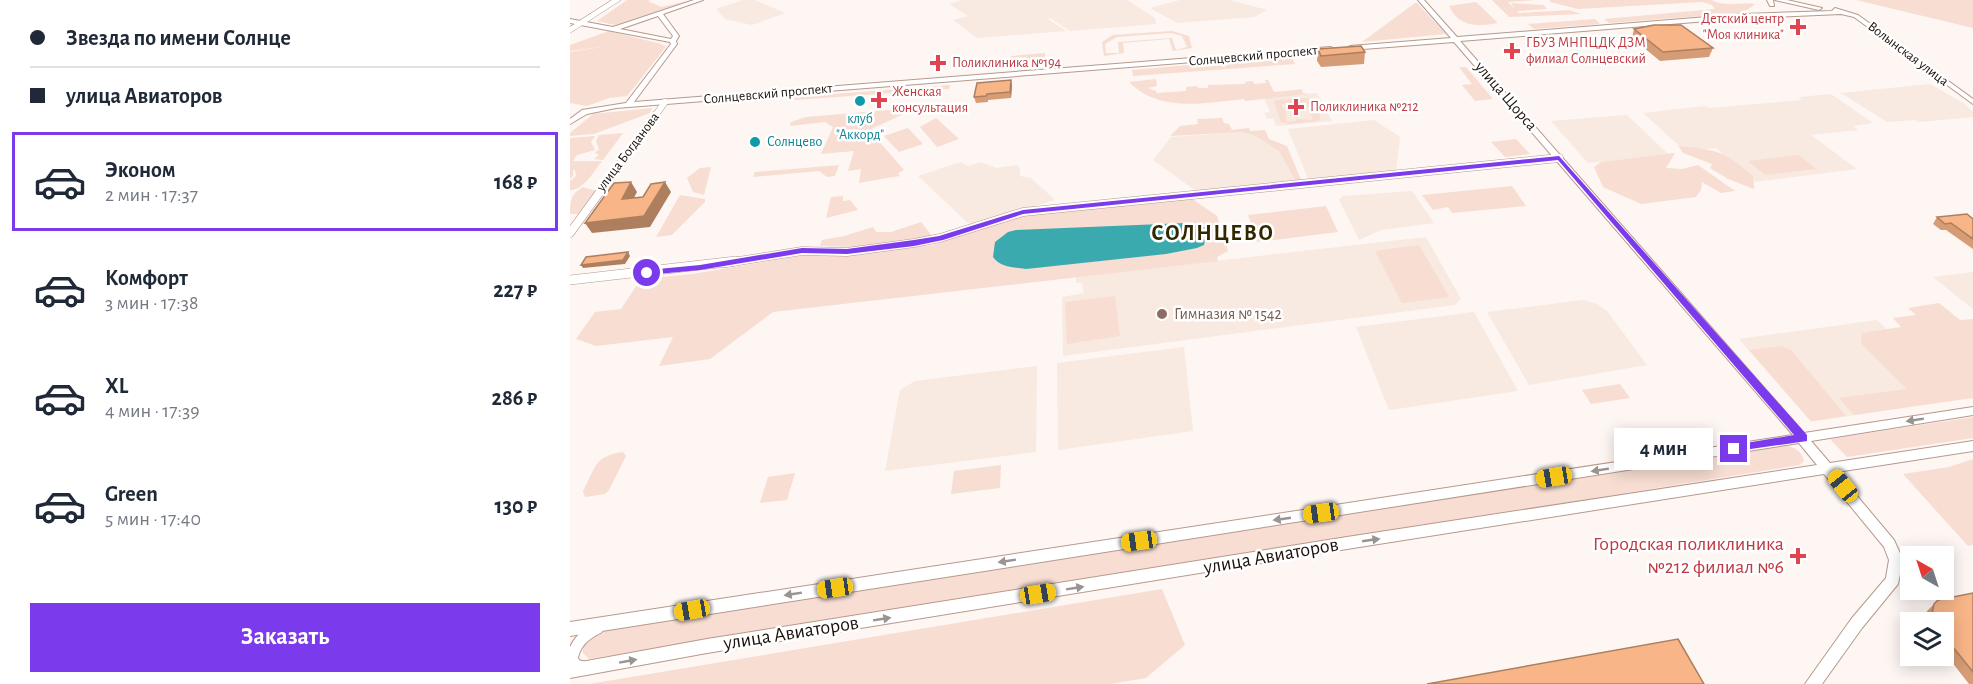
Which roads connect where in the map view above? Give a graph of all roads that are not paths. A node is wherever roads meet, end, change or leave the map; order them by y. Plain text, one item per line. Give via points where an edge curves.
1 (608, 0) edge
2 (617, 0) edge
3 (700, 0) edge
4 (1421, 0) edge
5 (1781, 1) edge
6 (1771, 3) edge
7 (1817, 7) junction
8 (1808, 12) junction
9 (1840, 12) junction
10 (660, 14) junction
11 (1748, 16) junction
12 (573, 24) edge
13 (614, 29) junction
14 (673, 37) junction
15 (1456, 39) junction
16 (665, 102) junction
17 (1973, 102) edge
18 (628, 105) junction
19 (570, 122) edge
20 (1559, 158) junction
21 (570, 233) edge
22 (570, 280) edge
23 (1973, 411) edge
24 (1803, 438) junction
25 (1973, 446) edge
26 (1830, 470) junction
27 (606, 624) junction
28 (570, 629) edge
29 (588, 668) junction
30 (570, 671) edge
31 (1813, 684) edge

1 - 12 main road
2 - 12 main road
3 - 10 street
4 - 15 street, улица Щорса
5 - 6 street
5 - 7 street
6 - 11 street via 1761,13
7 - 8 street via 1818,10
7 - 9 street
8 - 9 street, Солнцевский проспект
8 - 11 street, Солнцевский проспект
9 - 17 street, Волынская улица via 1856,16
10 - 13 street
10 - 14 street
11 - 15 street, Солнцевский проспект
12 - 13 street
13 - 14 street
14 - 18 street, улица Богданова via 674,44
15 - 16 street, Солнцевский проспект
15 - 20 street, улица Щорса
16 - 18 street, улица Богданова
16 - 21 street, улица Богданова
18 - 19 street, улица Богданова via 592,110
20 - 22 street via 1023,212 914,243 847,252 802,251 700,267
20 - 24 street, улица Щорса
23 -> 24 street, улица Авиаторов
24 - 26 street, улица Щорса
24 -> 27 street, улица Авиаторов
25 - 26 street, улица Авиаторов
29 -> 26 street, улица Авиаторов via 1347,543
26 - 31 street, улица Щорса via 1889,544 1896,570 1893,580
27 - 28 street, улица Авиаторов
27 - 29 street via 584,636 573,652 576,665
29 - 30 street, улица Авиаторов

